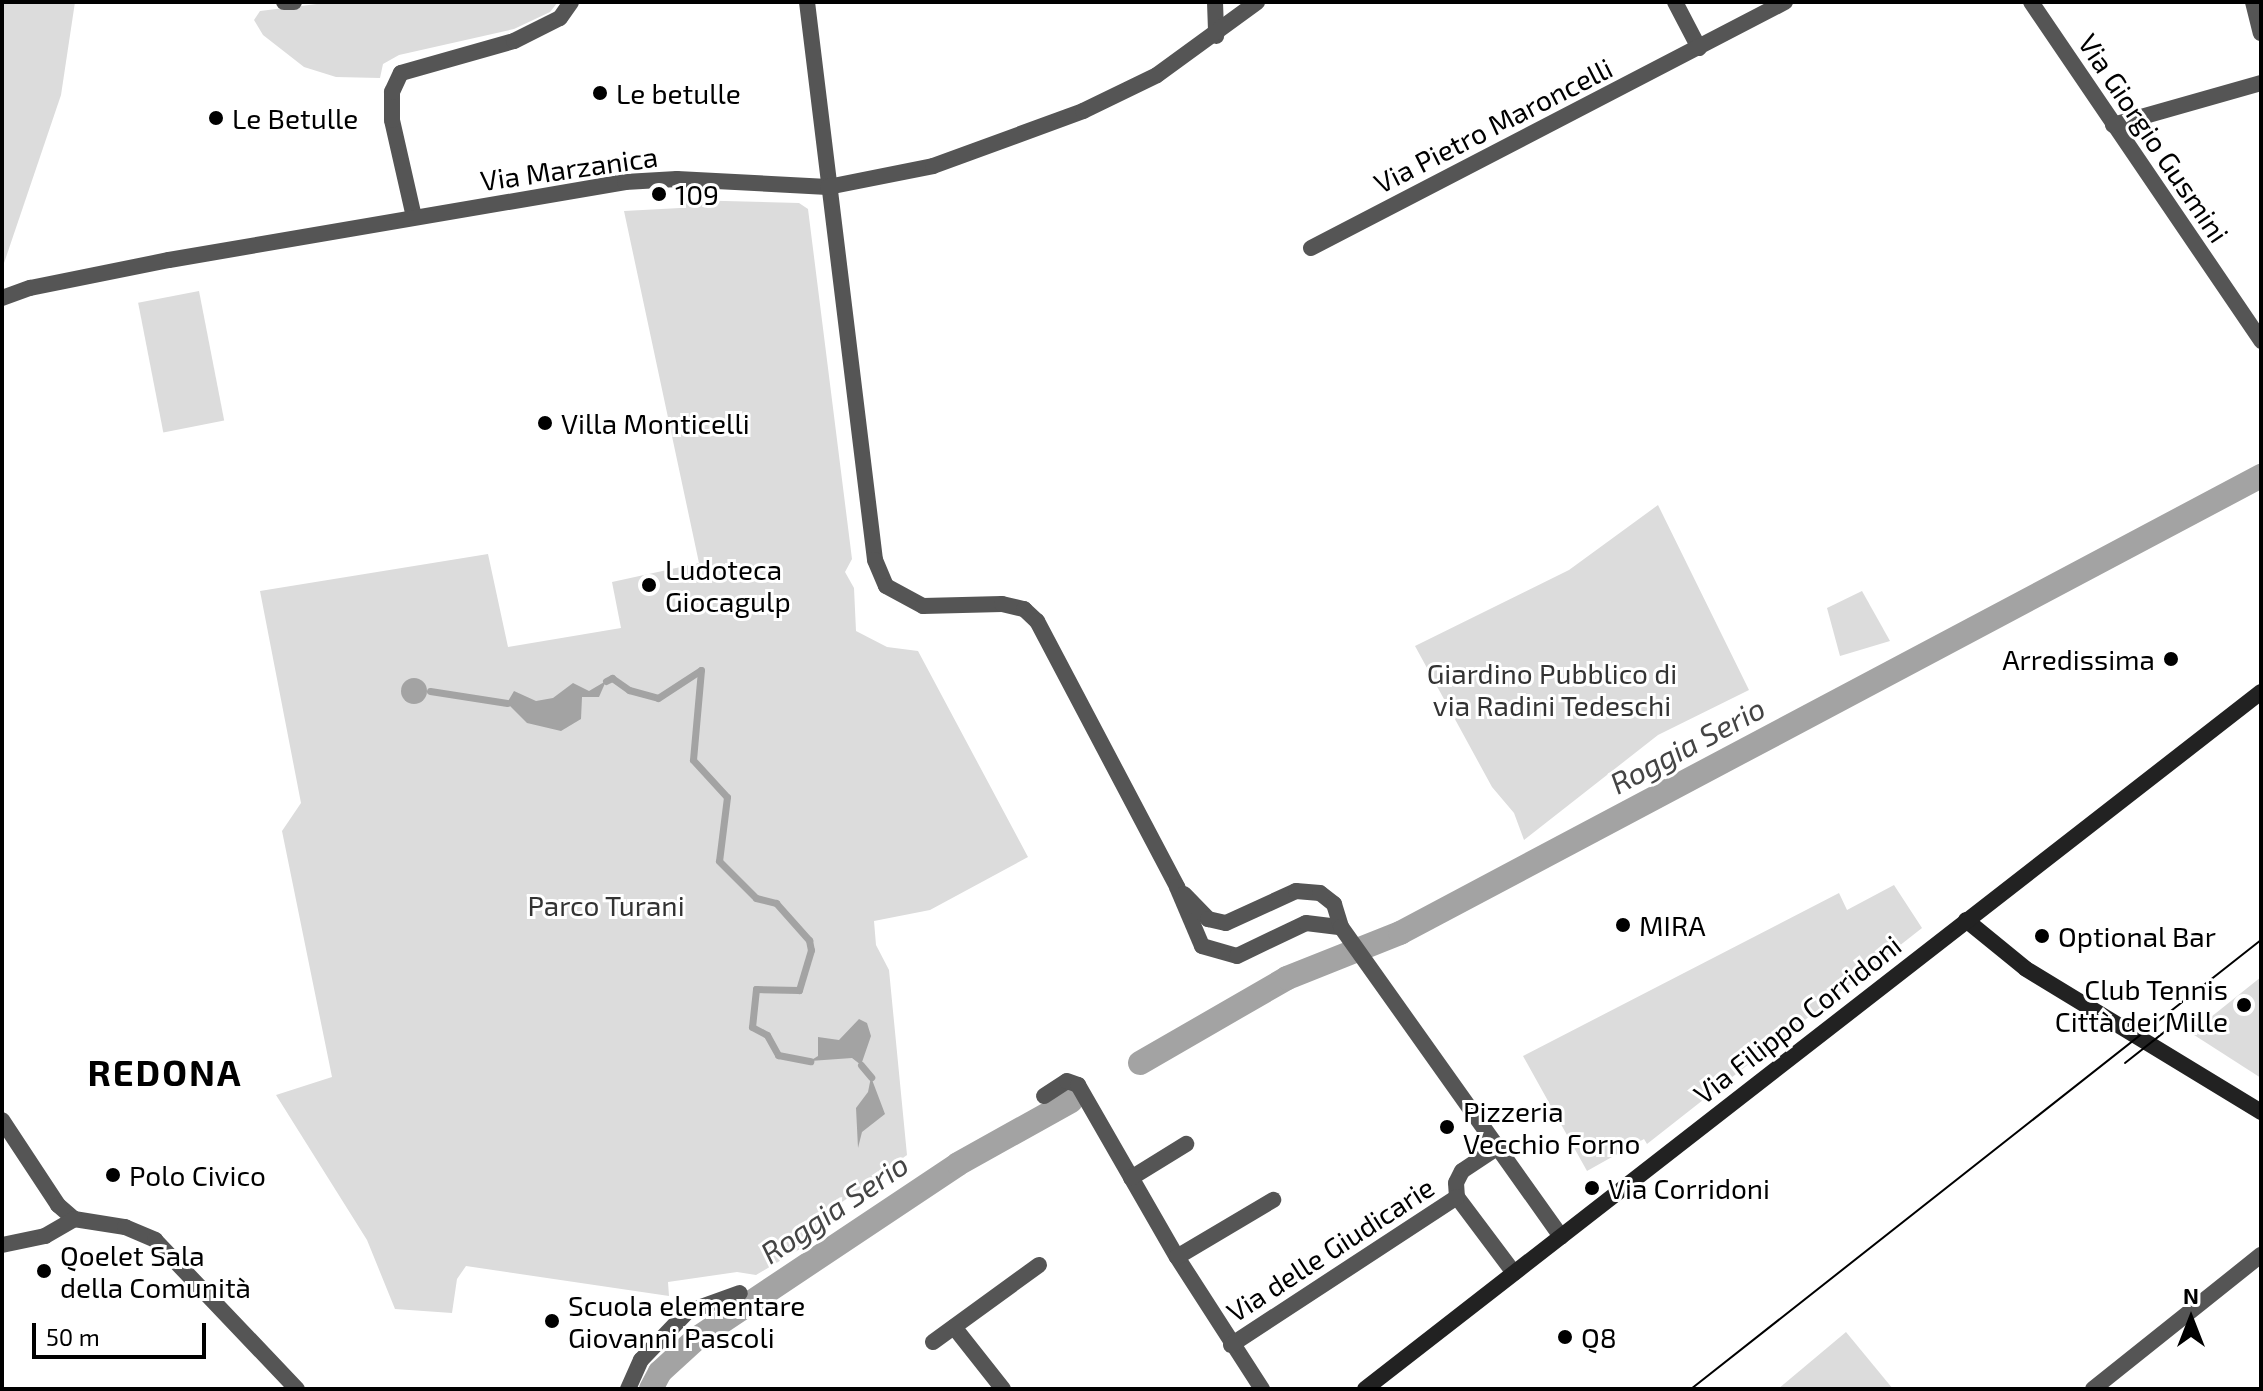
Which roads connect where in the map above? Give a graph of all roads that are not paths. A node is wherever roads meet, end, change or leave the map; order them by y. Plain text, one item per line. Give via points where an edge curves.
1 (284, 2) edge
2 (294, 2) edge
3 (571, 2) edge
4 (807, 2) edge
5 (1215, 2) edge
6 (1257, 2) edge
7 (1675, 2) edge
8 (1785, 2) edge
9 (2031, 2) edge
10 (2253, 2) edge
11 (2261, 33) edge
12 (1216, 36) junction
13 (1699, 48) junction
14 (2261, 83) edge
15 (2113, 125) junction
16 (828, 187) junction
17 (414, 217) junction
18 (1311, 248) dead end
19 (2, 298) edge
20 (2261, 341) edge
21 (2261, 692) edge
22 (1177, 887) junction
23 (1966, 920) junction
24 (1341, 927) junction
25 (1044, 1096) dead end
26 (2261, 1112) edge
27 (2, 1120) edge
28 (1186, 1144) dead end
29 (1498, 1147) junction
30 (1131, 1178) junction
31 (1457, 1197) junction
32 (1273, 1200) dead end
33 (74, 1219) junction
34 (1561, 1237) junction
35 (2, 1245) edge
36 (2261, 1255) edge
37 (1177, 1257) junction
38 (1039, 1265) dead end
39 (1514, 1273) junction
40 (740, 1293) dead end
41 (954, 1327) junction
42 (933, 1342) dead end
43 (1231, 1345) junction
44 (297, 1389) edge
45 (628, 1389) edge
46 (1003, 1389) edge
47 (1262, 1389) edge
48 (1365, 1389) edge
49 (2093, 1389) edge

1 - 2 street
3 - 17 street via 560,18 514,41 401,73 392,92 392,120
4 - 16 street
5 - 12 street
6 - 12 street, Via Marzanica
7 - 13 street
8 - 13 street, Via Pietro Maroncelli
9 - 15 street, Via Giorgio Gusmini
10 - 11 street
12 - 16 street, Via Marzanica via 1157,75 1004,142 933,166
13 - 18 street, Via Pietro Maroncelli
14 - 15 street
15 - 20 street, Via Giorgio Gusmini
16 - 17 street, Via Marzanica via 648,180
16 - 22 street via 875,560 886,586 923,606 1002,604 1024,609 1037,621
17 - 19 street, Via Marzanica via 138,266
21 - 23 street, Via Filippo Corridoni
22 - 24 street via 1208,919 1226,923 1296,891 1320,893 1334,904
22 - 24 street via 1202,946 1224,957 1237,956 1306,923
23 - 26 street via 2026,969
23 - 34 street, Via Filippo Corridoni
24 - 29 street
25 - 30 street via 1067,1081 1078,1085
27 - 33 street via 58,1205
28 - 30 street
29 - 31 street, Via delle Giudicarie via 1462,1171
29 - 34 street
30 - 37 street
31 - 39 street, Via delle Giudicarie
31 - 43 street, Via delle Giudicarie
32 - 37 street
33 - 35 street via 45,1236
33 - 44 street via 125,1227 155,1240
34 - 39 street, Via Filippo Corridoni
36 - 49 street
37 - 43 street
38 - 41 street
39 - 48 street, Via Filippo Corridoni
40 - 45 street via 687,1312 641,1360
41 - 42 street
41 - 46 street
43 - 47 street

